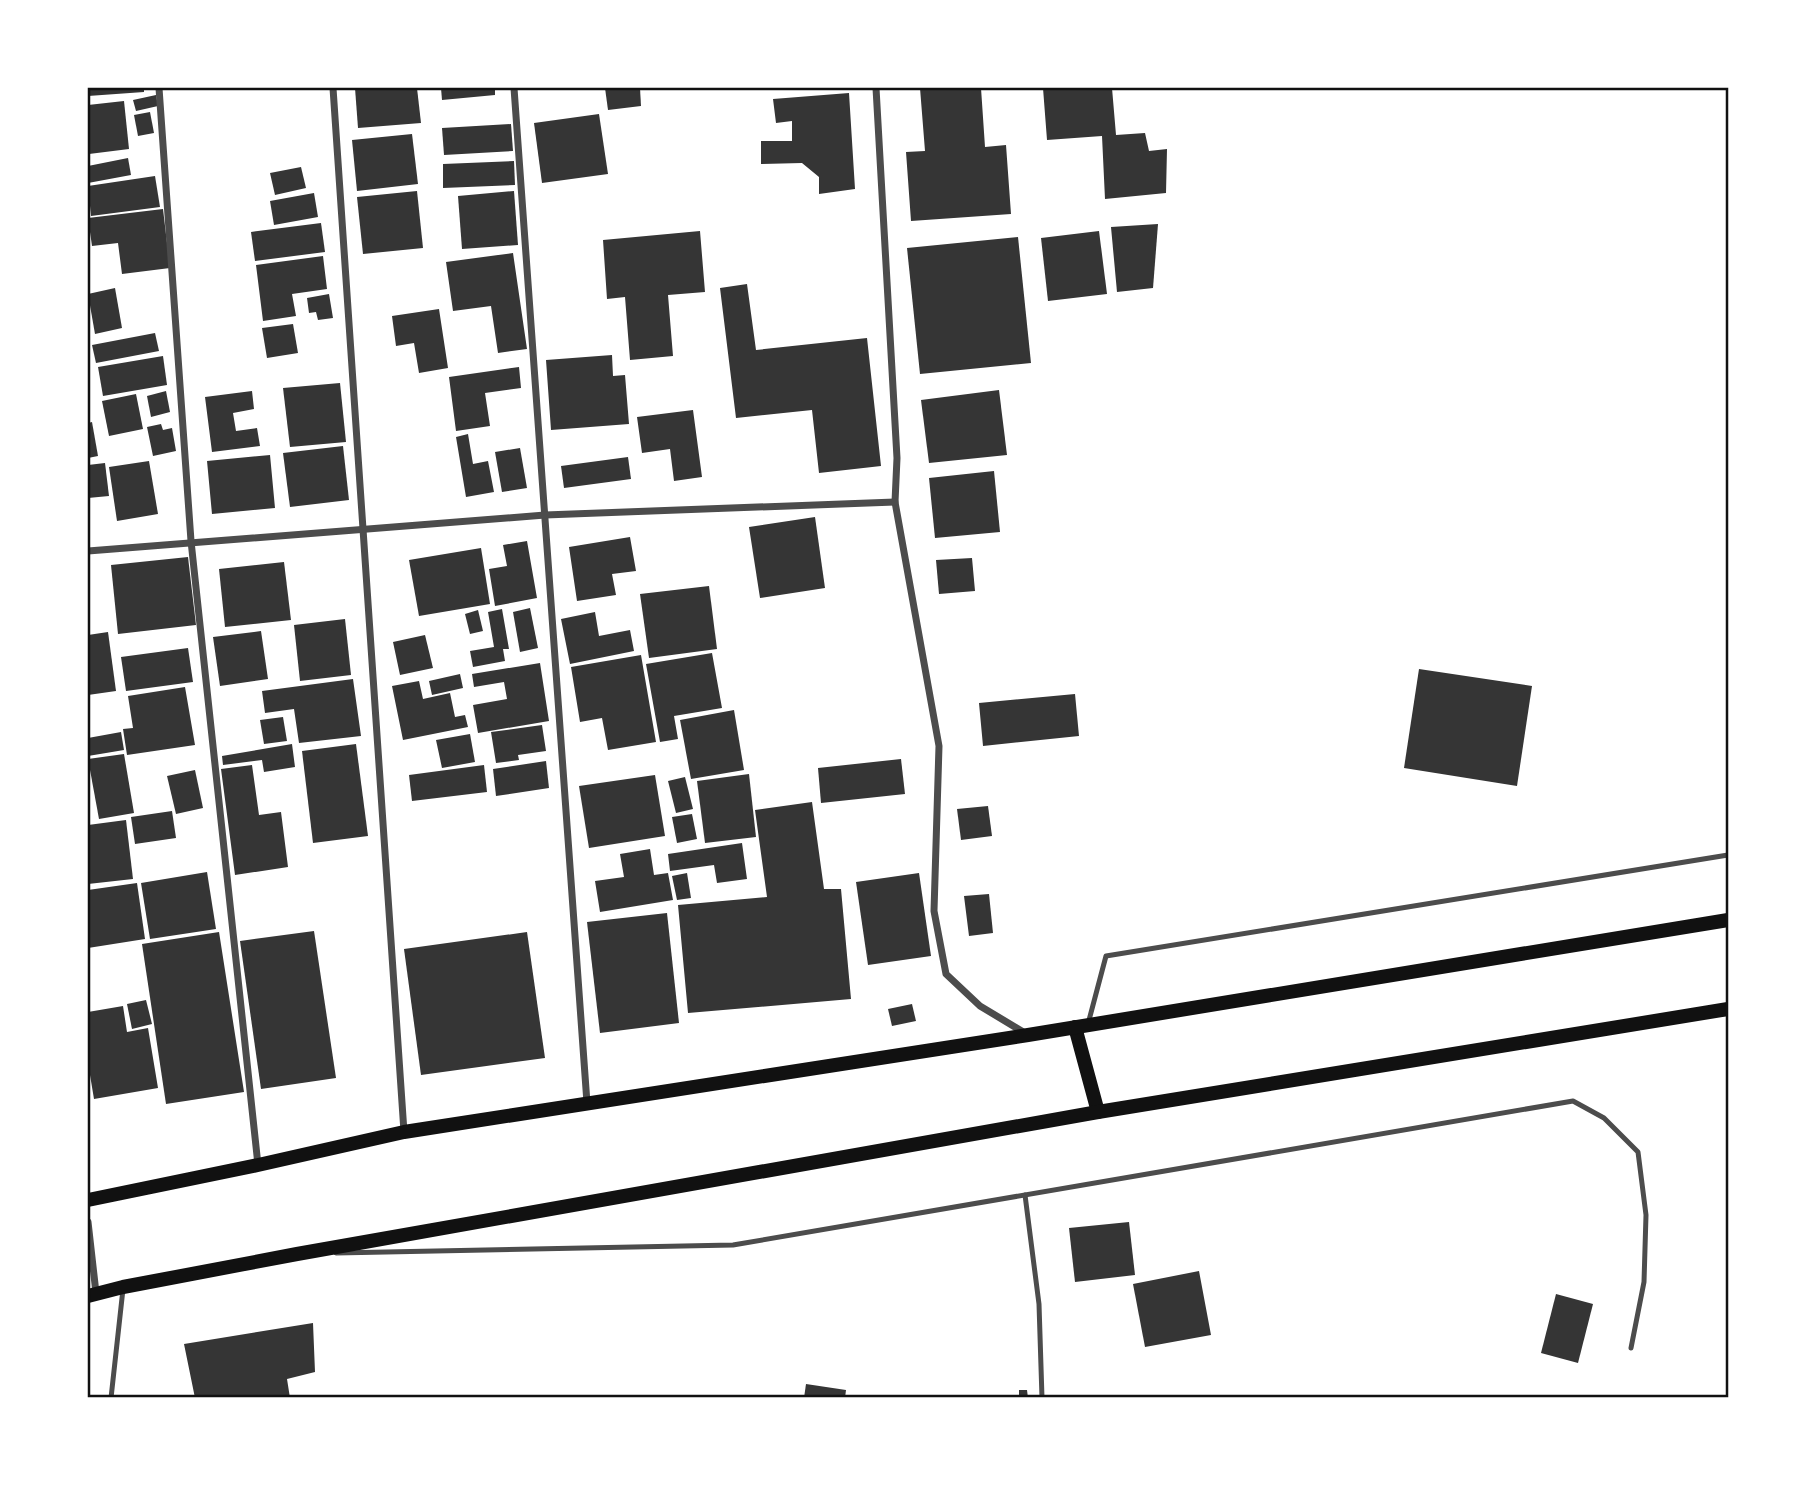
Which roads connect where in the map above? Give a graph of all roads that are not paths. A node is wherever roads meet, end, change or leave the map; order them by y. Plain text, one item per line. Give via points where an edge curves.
1 (159, 88) edge
2 (333, 88) edge
3 (514, 88) edge
4 (876, 88) edge
5 (895, 502) junction
6 (545, 515) junction
7 (363, 530) junction
8 (191, 541) junction
9 (88, 551) edge
10 (1728, 855) edge
11 (1728, 919) edge
12 (1728, 1009) edge
13 (1081, 1026) junction
14 (1028, 1035) junction
15 (587, 1103) junction
16 (1098, 1112) junction
17 (404, 1132) junction
18 (258, 1165) junction
19 (1025, 1195) junction
20 (88, 1200) edge
21 (88, 1222) edge
22 (297, 1254) junction
23 (123, 1287) junction
24 (92, 1294) edge
25 (1631, 1348) dead end
26 (111, 1398) edge
27 (1042, 1398) edge

1 - 8 street
2 - 7 street
3 - 6 street
4 - 5 street via 897,458
5 - 6 street
5 - 14 street via 939,746 934,911 946,974 980,1006
6 - 7 street
6 - 15 street
7 - 8 street
7 - 17 street
8 - 9 street
8 - 18 street
10 - 13 lane via 1106,956
11 - 13 main road
12 - 16 main road
13 - 14 main road
13 - 16 main road
14 - 15 main road
15 - 17 main road
16 - 22 main road
17 - 18 main road
18 - 20 main road
19 - 22 lane via 733,1245
19 - 25 lane via 1573,1101 1604,1118 1638,1152 1646,1214 1645,1268
19 - 27 lane via 1039,1304
21 - 24 street
22 - 23 main road
23 - 24 main road
23 - 26 lane

